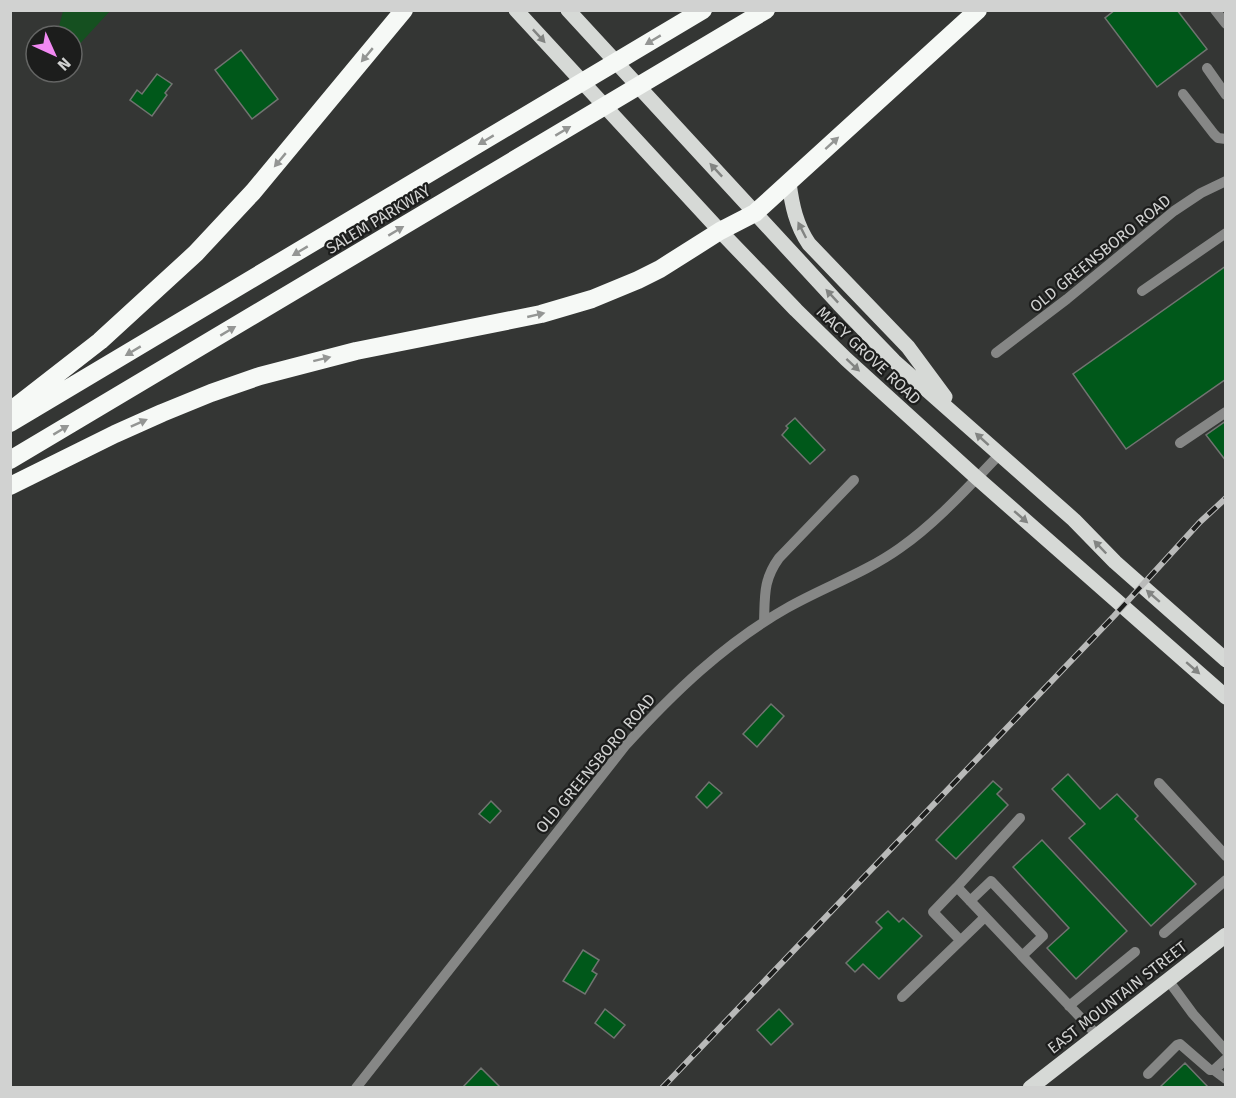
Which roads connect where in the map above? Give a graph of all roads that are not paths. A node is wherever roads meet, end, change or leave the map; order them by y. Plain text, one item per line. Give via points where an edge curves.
1 (404, 10) edge
2 (516, 10) edge
3 (568, 10) edge
4 (703, 10) edge
5 (766, 10) edge
6 (978, 10) edge
7 (1215, 10) edge
8 (1226, 24) edge
9 (1207, 68) dead end
10 (1183, 94) dead end
11 (1226, 94) edge
12 (1226, 139) edge
13 (1226, 181) edge
14 (789, 183) junction
15 (755, 213) junction
16 (720, 231) junction
17 (1226, 233) edge
18 (1142, 291) dead end
19 (996, 353) dead end
20 (10, 411) edge
21 (1226, 412) edge
22 (10, 423) edge
23 (965, 424) junction
24 (1180, 443) dead end
25 (999, 454) junction
26 (10, 460) edge
27 (977, 478) junction
28 (854, 480) dead end
29 (10, 486) edge
30 (764, 622) junction
31 (1226, 660) edge
32 (1226, 697) edge
33 (1159, 783) dead end
34 (1020, 818) dead end
35 (1226, 856) edge
36 (1226, 880) edge
37 (957, 887) junction
38 (970, 901) junction
39 (985, 917) junction
40 (1164, 933) dead end
41 (1226, 935) edge
42 (960, 940) junction
43 (1135, 952) dead end
44 (1022, 956) junction
45 (1168, 980) junction
46 (902, 997) dead end
47 (1070, 1006) junction
48 (1097, 1035) junction
49 (1226, 1051) edge
50 (1226, 1059) edge
51 (1214, 1070) junction
52 (1148, 1074) dead end
53 (1226, 1079) edge
54 (356, 1088) edge
55 (1030, 1088) edge

1 -> 20 highway via 196,253 100,341
2 -> 16 main road, MACY GROVE ROAD
15 -> 3 main road, MACY GROVE ROAD
4 -> 22 highway, SALEM PARKWAY
26 -> 5 highway, SALEM PARKWAY
14 -> 6 highway
7 - 8 street
9 - 11 street
10 - 12 street via 1214,134
13 - 19 street, OLD GREENSBORO ROAD via 1174,211
14 - 15 highway
23 -> 14 main road via 908,347 809,244 795,215
15 - 16 highway
23 -> 15 main road, MACY GROVE ROAD via 894,361
16 -> 27 main road, MACY GROVE ROAD via 846,359
29 -> 16 highway via 162,413 260,376 356,351 541,314 592,299 660,269
17 - 18 street
21 - 24 street
25 -> 23 main road, MACY GROVE ROAD
25 - 27 street, OLD GREENSBORO ROAD
31 -> 25 main road, MACY GROVE ROAD
27 - 30 street, OLD GREENSBORO ROAD via 899,549
27 -> 32 main road, MACY GROVE ROAD
28 - 30 street via 773,566 766,586
30 - 54 street, OLD GREENSBORO ROAD via 687,681 625,746
33 - 35 street
34 - 37 street
36 - 40 street
37 - 38 street
37 - 42 street via 933,912
38 - 39 street
38 - 44 street via 991,881 1043,936
39 - 42 street
39 - 44 street
41 - 45 main road, EAST MOUNTAIN STREET
42 - 46 street
43 - 47 street
44 - 47 street
45 - 48 main road, EAST MOUNTAIN STREET
45 - 49 street
47 - 48 street
48 - 55 main road, EAST MOUNTAIN STREET
50 - 51 street
51 - 52 street via 1180,1044
51 - 53 street

